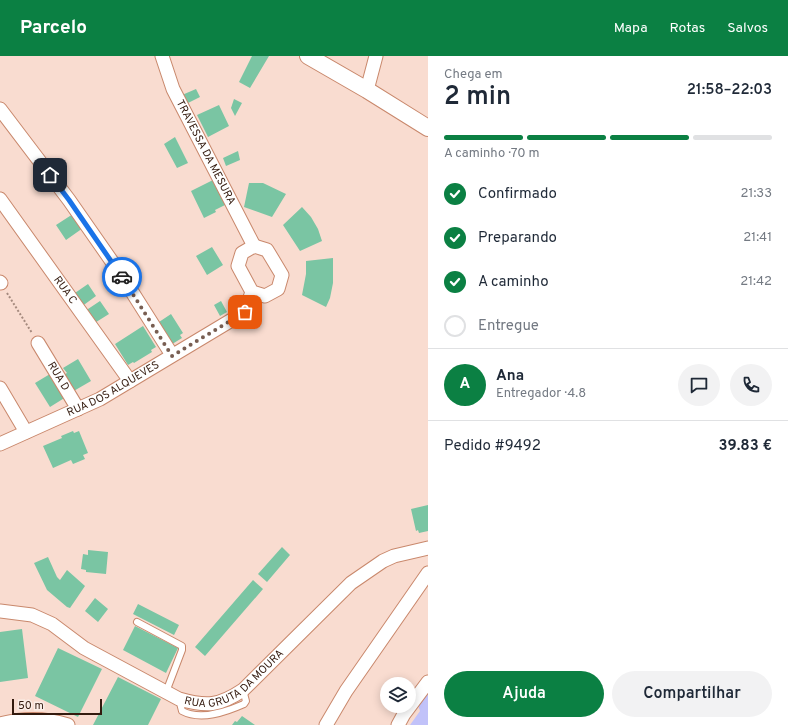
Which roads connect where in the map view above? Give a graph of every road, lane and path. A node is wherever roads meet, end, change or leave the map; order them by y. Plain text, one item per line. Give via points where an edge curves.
1 (162, 56) edge
2 (308, 56) edge
3 (376, 56) edge
4 (367, 90) junction
5 (0, 109) edge
6 (428, 128) edge
7 (0, 199) edge
8 (254, 246) junction
9 (0, 282) edge
10 (252, 292) junction
11 (38, 343) joint
12 (172, 356) junction
13 (130, 381) junction
14 (0, 388) edge
15 (78, 409) junction
16 (26, 432) junction
17 (0, 444) edge
18 (428, 548) edge
19 (428, 573) edge
20 (0, 611) edge
21 (137, 622) dead end
22 (428, 682) edge
23 (166, 692) junction
24 (0, 724) edge
25 (68, 725) edge
26 (326, 725) edge
27 (398, 725) edge

1 - 8 street, TRAVESSA DA MESURA via 174,89
2 - 4 street
3 - 4 street
4 - 6 street
5 - 12 street via 69,200 122,276
7 - 13 street, RUA C
8 - 10 street via 242,253 238,266
8 - 10 street via 267,250 282,275 278,289 266,296
9 - 11 path
10 - 12 street, RUA DOS ALQUEVES via 245,312
11 - 15 street, RUA D
12 - 13 street, RUA DOS ALQUEVES
13 - 15 street, RUA DOS ALQUEVES
14 - 16 street
15 - 16 street, RUA DOS ALQUEVES
16 - 17 street, RUA DOS ALQUEVES
18 - 23 street, RUA GRUTA DA MOURA via 394,556 351,583 243,690 230,698 206,705 179,699
19 - 26 street via 346,691
20 - 23 street, RUA GRUTA DA MOURA via 32,615 52,624 84,648
21 - 23 lane via 182,646
22 - 27 street
24 - 25 street via 24,719 47,720

